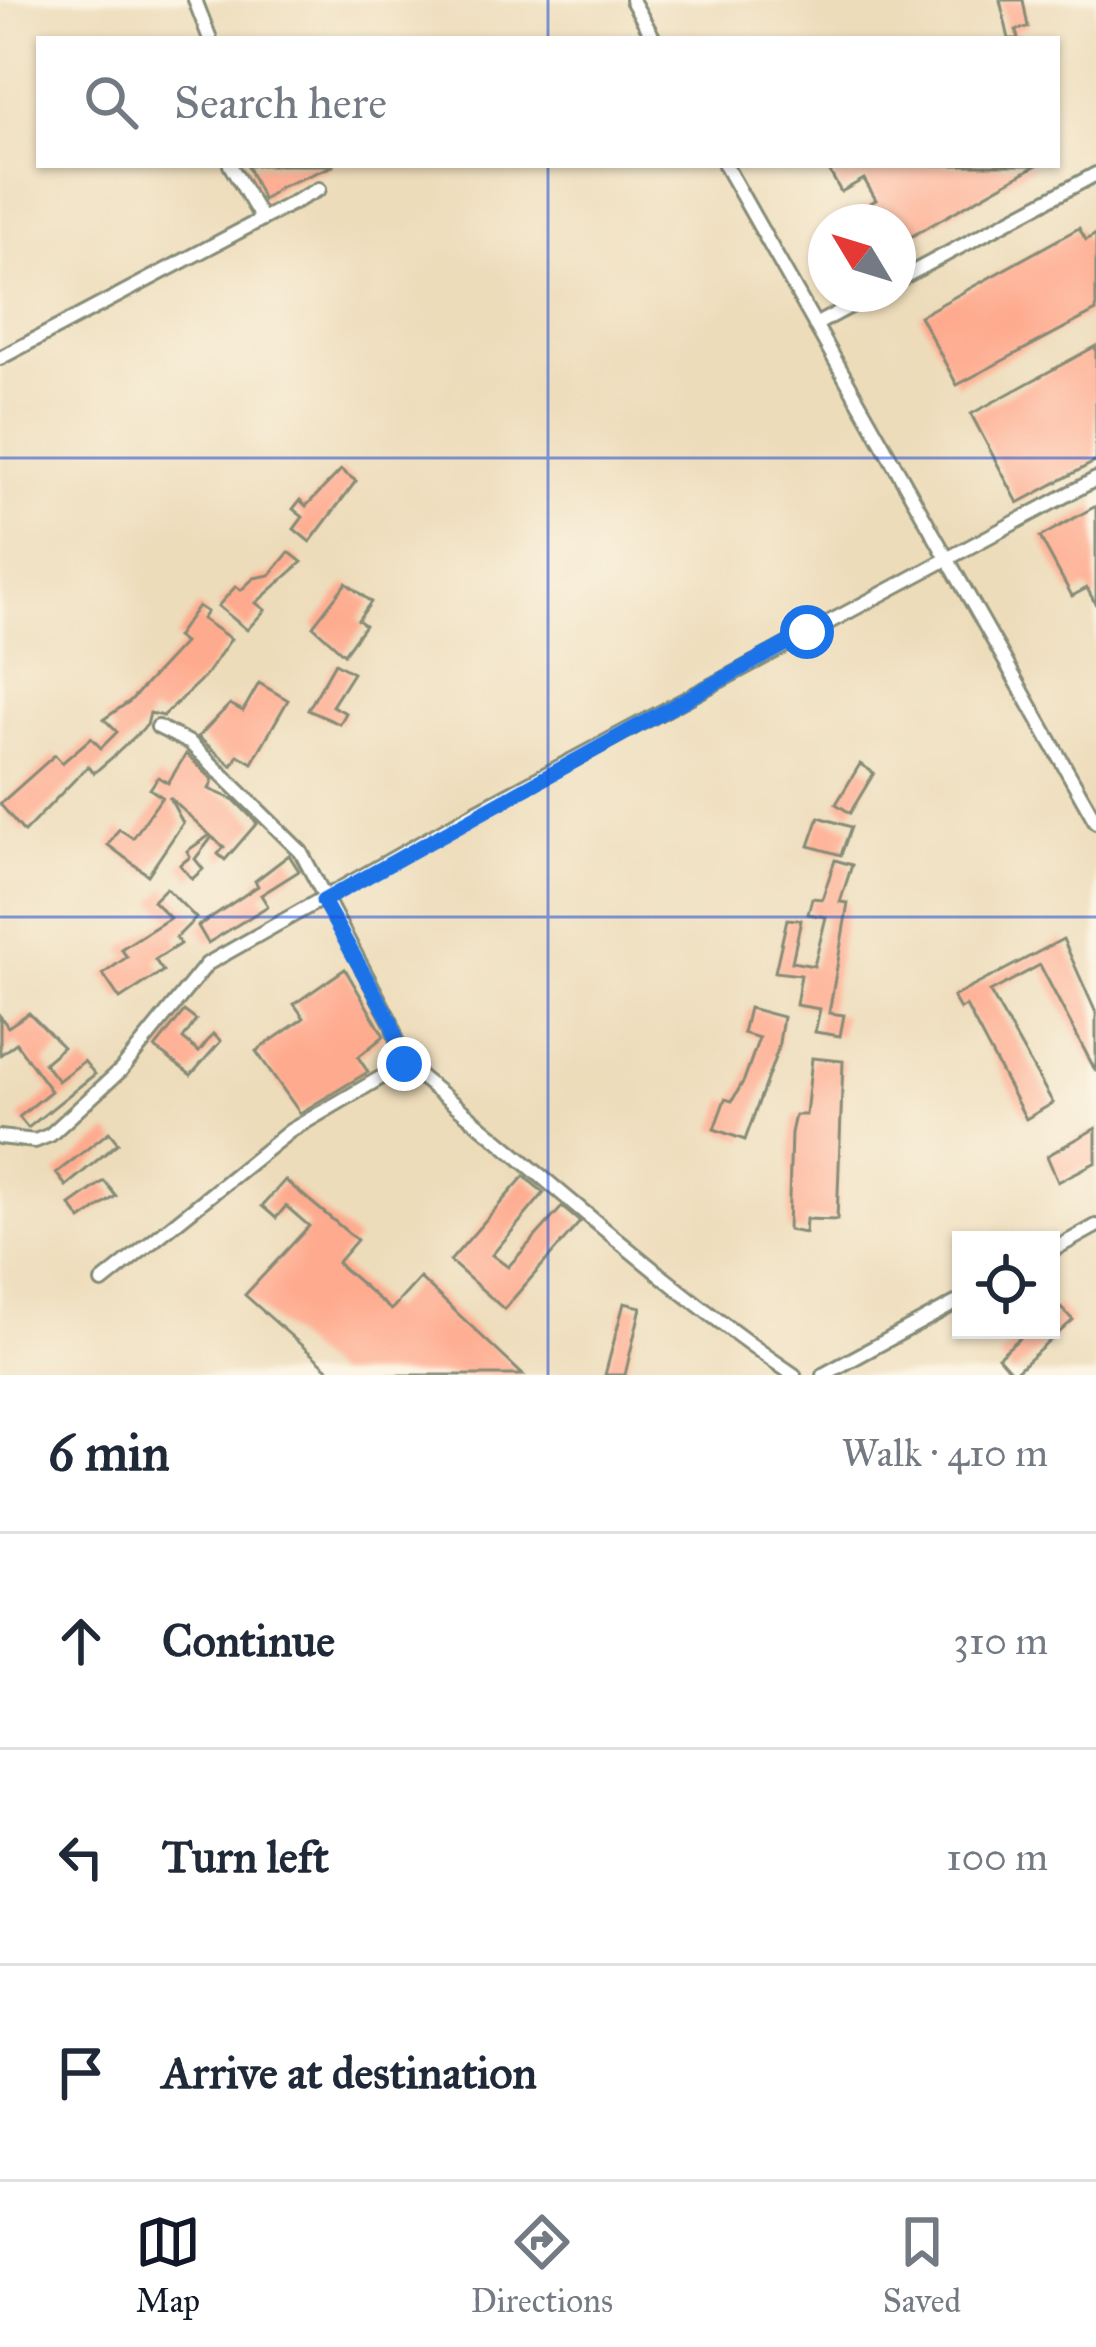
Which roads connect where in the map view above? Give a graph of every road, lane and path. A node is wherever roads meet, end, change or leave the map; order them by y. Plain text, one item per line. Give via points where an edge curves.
1 (195, 0) edge
2 (632, 0) edge
3 (209, 36) edge
4 (652, 36) edge
5 (232, 168) edge
6 (727, 168) edge
7 (1096, 173) edge
8 (319, 189) dead end
9 (262, 219) junction
10 (916, 270) edge
11 (839, 312) edge
12 (815, 325) junction
13 (0, 358) edge
14 (1096, 479) edge
15 (947, 559) junction
16 (158, 728) dead end
17 (1096, 823) edge
18 (323, 901) junction
19 (404, 1064) junction
20 (0, 1137) edge
21 (1096, 1226) edge
22 (1060, 1246) edge
23 (102, 1282) dead end
24 (952, 1305) edge
25 (794, 1375) edge
26 (823, 1375) edge

1 - 3 street
2 - 4 street
5 - 9 street
6 - 12 street
7 - 10 street
8 - 9 street
9 - 13 street
11 - 12 street
12 - 15 street
14 - 15 street
15 - 17 street
15 - 18 street
16 - 18 street via 190,743 281,828
18 - 19 street via 391,1022
18 - 20 street via 207,964 121,1070 50,1136
19 - 23 street via 290,1131
19 - 25 street via 720,1325
21 - 22 street
24 - 26 street

